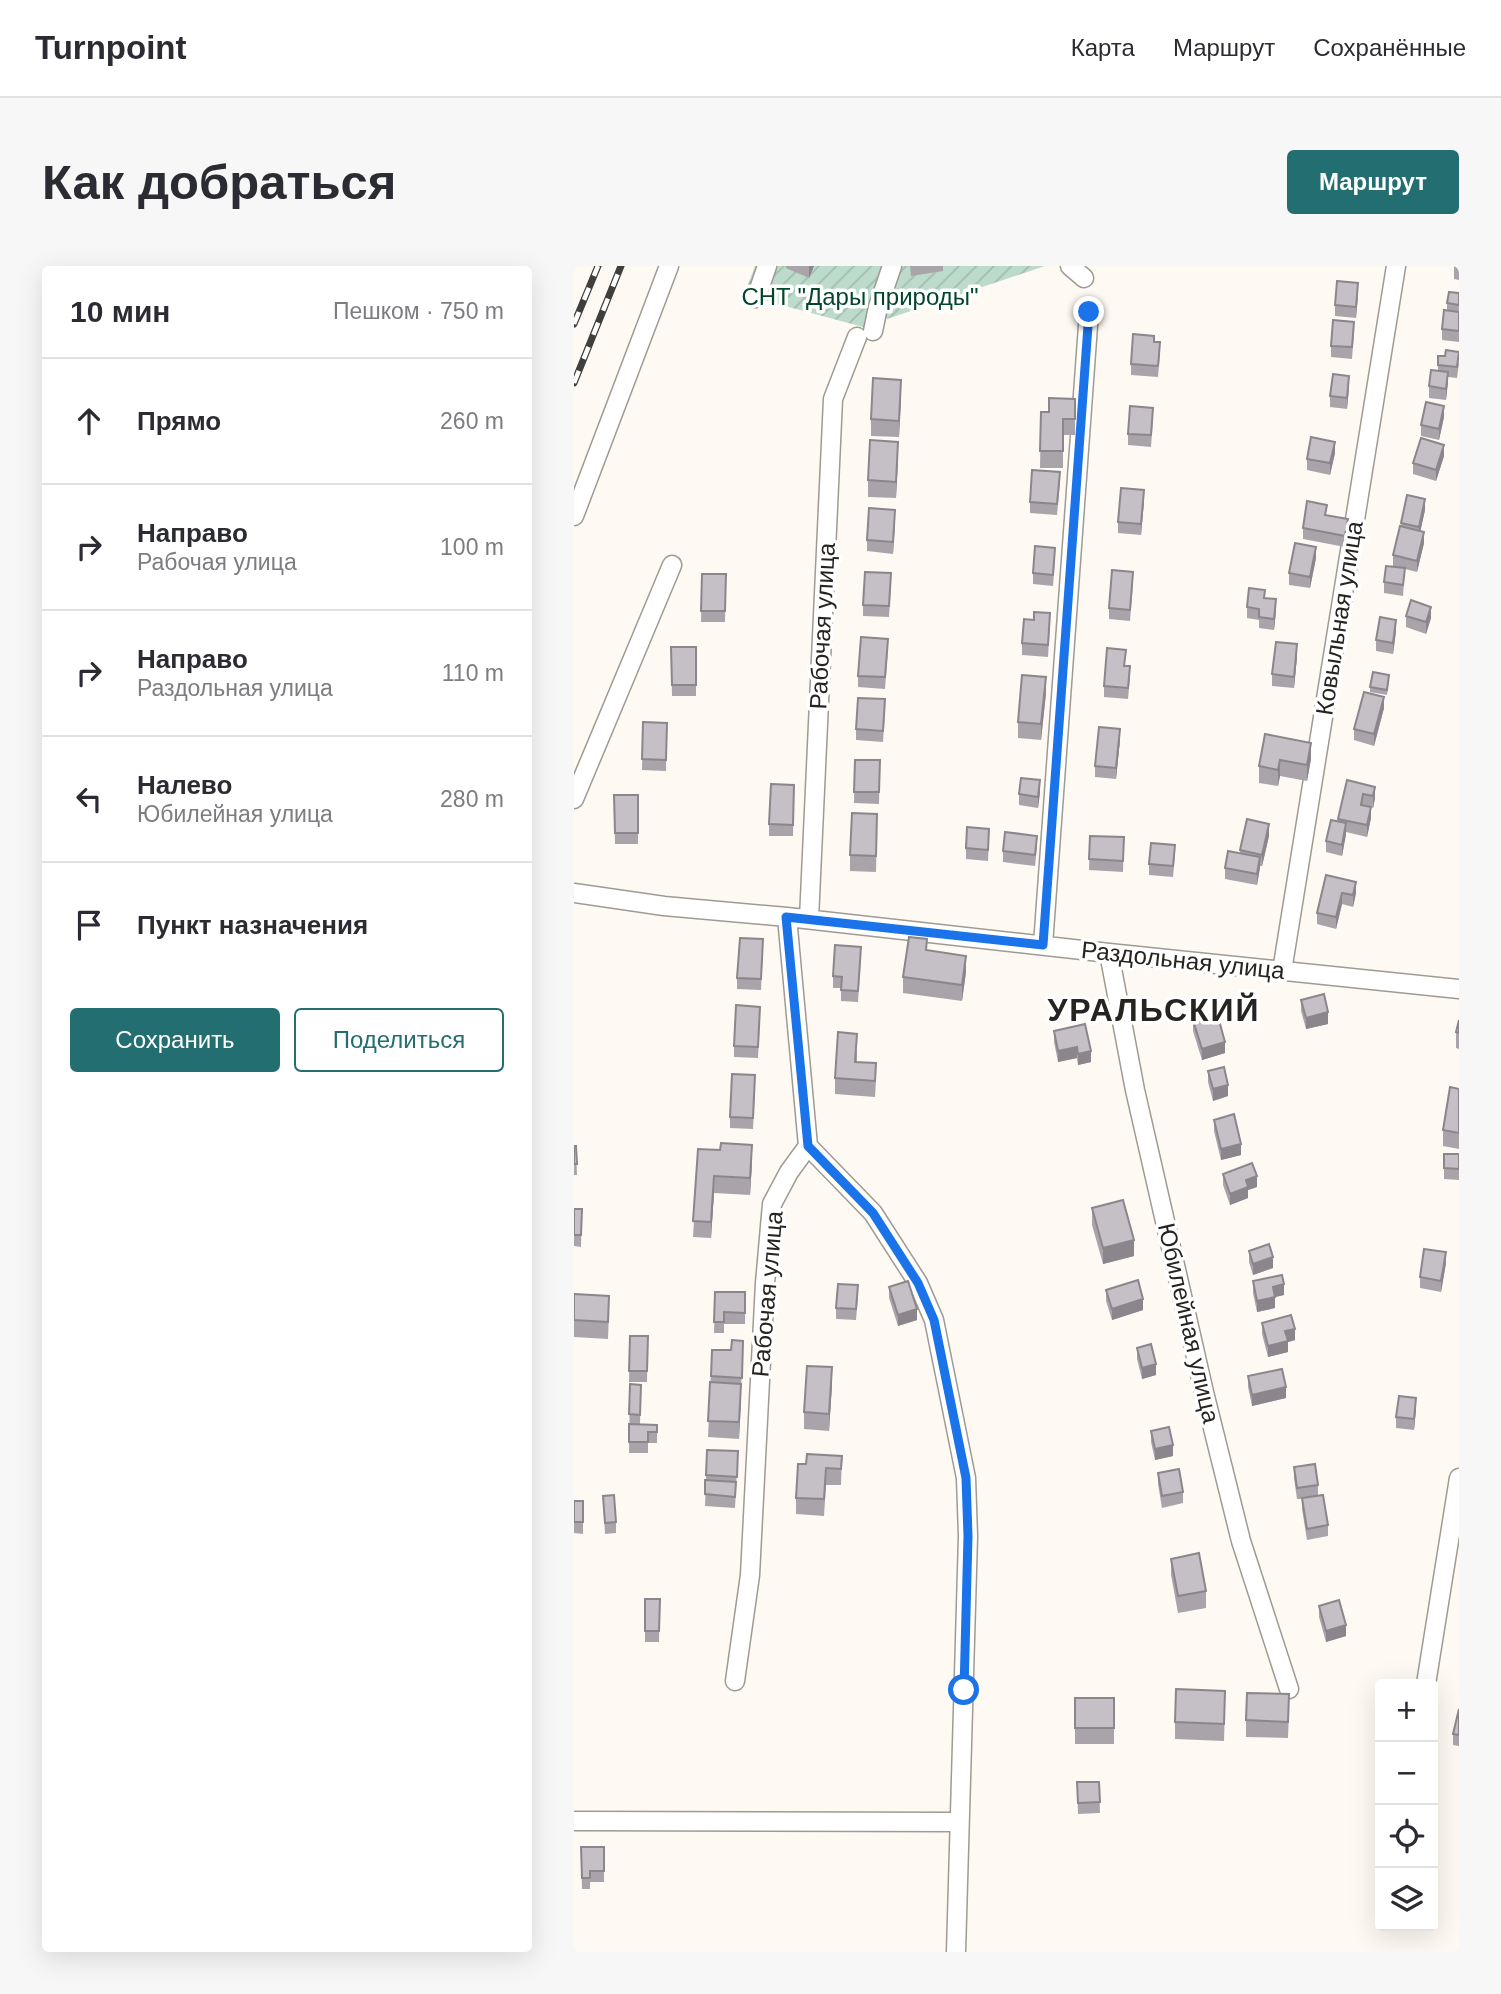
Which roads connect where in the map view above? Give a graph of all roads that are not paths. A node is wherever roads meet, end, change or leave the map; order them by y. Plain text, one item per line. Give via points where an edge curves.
1 (670, 266) edge
2 (767, 266) edge
3 (891, 266) edge
4 (1396, 266) edge
5 (756, 298) dead end
6 (1089, 312) dead end
7 (574, 516) edge
8 (672, 565) dead end
9 (574, 799) edge
10 (574, 893) edge
11 (786, 917) junction
12 (809, 919) junction
13 (1043, 945) junction
14 (1109, 953) junction
15 (1282, 971) junction
16 (1459, 989) edge
17 (808, 1146) junction
18 (1459, 1478) edge
19 (1427, 1679) edge
20 (735, 1681) dead end
21 (1289, 1689) dead end
22 (574, 1821) edge
23 (959, 1822) junction
24 (956, 1952) edge

1 - 7 street
2 - 5 street
3 - 12 street, Рабочая улица via 878,307 833,399
4 - 15 street, Ковыльная улица
6 - 13 street
8 - 9 street
10 - 11 street, Раздольная улица
11 - 12 street, Раздольная улица
11 - 17 street
12 - 13 street, Раздольная улица
13 - 14 street, Раздольная улица
14 - 15 street, Раздольная улица
14 - 21 street, Юбилейная улица via 1135,1090 1241,1541
15 - 16 street, Раздольная улица
17 - 20 street, Рабочая улица via 772,1204 750,1574
17 - 23 street via 873,1213 918,1283 934,1320 966,1478
18 - 19 street
22 - 23 street
23 - 24 street

